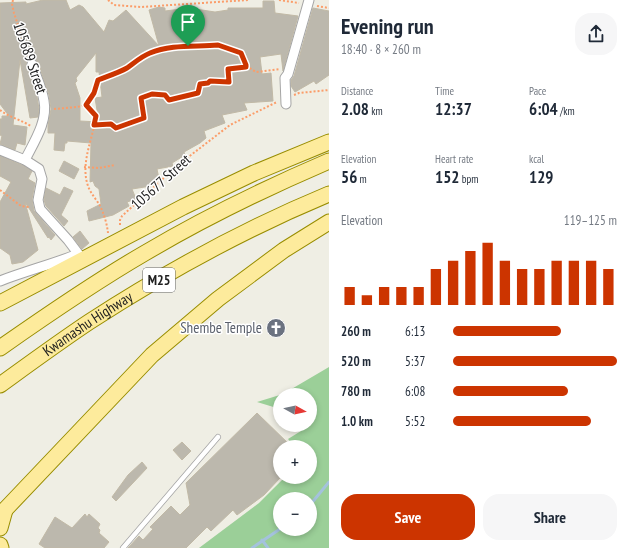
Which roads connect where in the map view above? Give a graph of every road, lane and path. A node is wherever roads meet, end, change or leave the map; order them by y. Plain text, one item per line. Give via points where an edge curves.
1 (13, 0) edge
2 (108, 0) edge
3 (248, 0) edge
4 (278, 0) edge
5 (309, 2) edge
6 (329, 8) edge
7 (32, 64) joint
8 (246, 67) junction
9 (290, 67) junction
10 (329, 90) edge
11 (286, 101) junction
12 (86, 105) junction
13 (45, 109) junction
14 (0, 110) edge
15 (94, 125) junction
16 (39, 131) junction
17 (329, 142) edge
18 (0, 150) edge
19 (25, 160) junction
20 (329, 161) edge
21 (115, 165) dead end
22 (84, 167) junction
23 (0, 190) edge
24 (329, 194) edge
25 (40, 209) junction
26 (329, 222) edge
27 (117, 228) dead end
28 (112, 234) dead end
29 (81, 257) junction
30 (0, 281) edge
31 (0, 303) edge
32 (0, 348) edge
33 (0, 385) edge
34 (218, 437) dead end
35 (2, 512) edge
36 (0, 528) edge
37 (123, 548) edge

1 - 7 path, 105689 Street via 14,13
2 - 3 path via 114,5 141,7
4 - 5 path
5 - 6 path
5 - 9 street
7 - 13 street, 105689 Street via 42,90
8 - 9 path via 256,72
8 - 12 path via 241,53 218,45 162,49 149,53 125,68 98,80 94,93
8 - 15 path via 228,69 229,82 210,81 200,84 198,93 169,100 165,95 152,94 141,98 144,118 131,124 116,128 111,124
9 - 11 street via 284,78
10 - 11 path, 105677 Street via 298,93
11 - 27 path, 105677 Street via 235,122 193,153 122,216
12 - 13 path
12 - 15 path via 96,116
13 - 16 street, 105689 Street
14 - 16 path
15 - 22 path
16 - 19 street, 105689 Street
17 - 29 main road via 254,173
18 - 19 street
19 - 25 street via 39,169 41,174 42,185 38,200
20 - 32 main road, Kwamashu Highway / M25 via 240,202 144,253
21 - 22 path
22 - 28 path via 88,187 100,206 109,237
23 - 25 path via 21,206
24 - 33 main road, Kwamashu Highway / M25 via 254,228 144,288 89,322
25 - 29 street
26 - 35 main road via 284,250 218,299 152,355
29 - 30 street
29 - 31 main road
34 - 37 lane
35 - 36 main road

